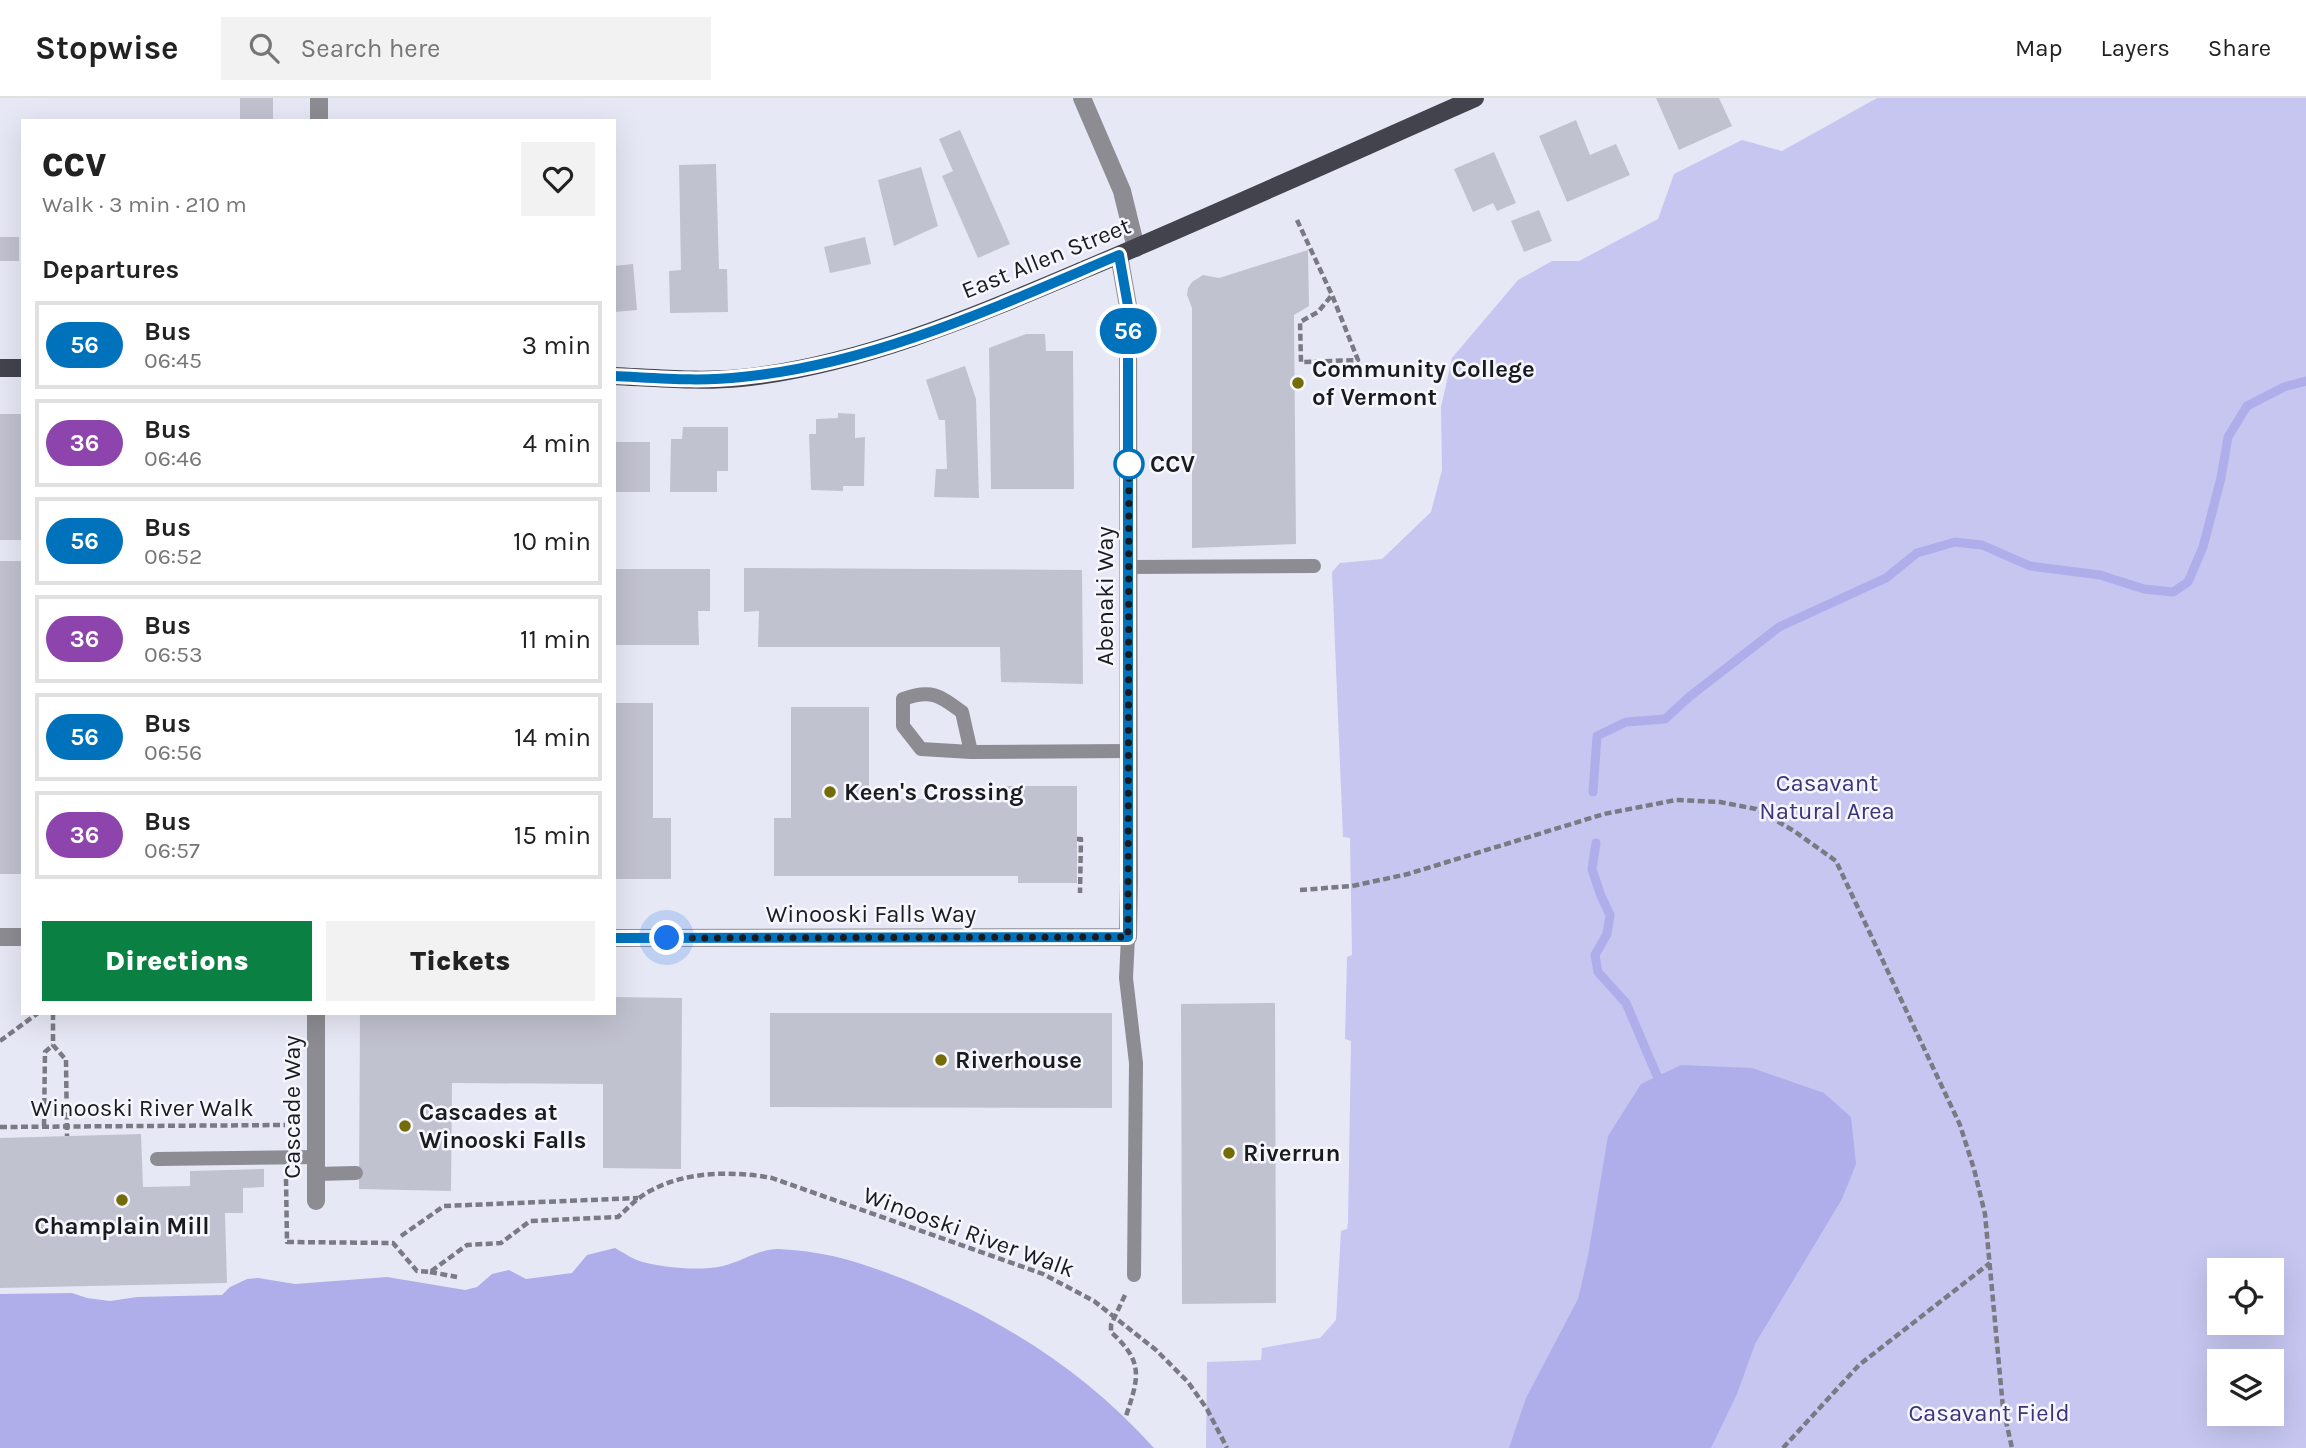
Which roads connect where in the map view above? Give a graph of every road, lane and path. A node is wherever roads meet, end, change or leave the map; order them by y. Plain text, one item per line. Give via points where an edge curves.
1 (319, 98) edge
2 (1082, 98) edge
3 (1475, 98) edge
4 (319, 119) edge
5 (1297, 220) dead end
6 (1127, 251) junction
7 (1332, 295) junction
8 (0, 368) edge
9 (21, 368) edge
10 (616, 376) edge
11 (1314, 566) dead end
12 (1129, 567) junction
13 (1129, 751) junction
14 (971, 752) junction
15 (1077, 839) dead end
16 (1300, 890) dead end
17 (1080, 893) dead end
18 (0, 937) edge
19 (21, 937) edge
20 (1128, 937) junction
21 (616, 938) edge
22 (35, 1015) edge
23 (53, 1015) edge
24 (316, 1015) edge
25 (0, 1041) edge
26 (53, 1045) junction
27 (285, 1125) dead end
28 (0, 1126) edge
29 (44, 1126) junction
30 (67, 1136) dead end
31 (157, 1159) dead end
32 (316, 1166) junction
33 (356, 1173) dead end
34 (286, 1179) dead end
35 (638, 1198) junction
36 (316, 1201) dead end
37 (401, 1237) dead end
38 (1990, 1263) junction
39 (430, 1272) junction
40 (1134, 1275) dead end
41 (457, 1277) dead end
42 (1116, 1316) junction
43 (1126, 1416) dead end
44 (1227, 1448) edge
45 (1783, 1448) edge
46 (2012, 1448) edge

1 - 4 street
2 - 6 street, Abenaki Way via 1122,191
3 - 6 main road, East Allen Street
5 - 7 path
6 - 10 main road, East Allen Street via 931,331 819,364 721,379
6 - 12 street, Abenaki Way
7 - 7 path via 1318,312 1300,323 1301,362 1358,360
8 - 9 main road
11 - 12 lane
12 - 13 street, Abenaki Way
13 - 14 lane
13 - 20 street, Abenaki Way
14 - 14 lane via 921,749 903,726 903,699 923,692 962,712
15 - 17 path
16 - 38 path via 1342,888 1408,874 1604,814 1675,800 1756,809 1836,861 1960,1125 1985,1214
18 - 19 street
20 - 21 street, Winooski Falls Way
20 - 40 lane via 1126,978 1136,1063
22 - 25 path
23 - 26 path
24 - 32 street, Cascade Way
26 - 29 path via 45,1052
26 - 30 path, bridge via 65,1060
27 - 29 path, Winooski River Walk
28 - 29 path, Winooski River Walk
31 - 32 lane
32 - 33 lane
32 - 36 street, Cascade Way
34 - 39 path via 288,1242 393,1243 416,1271
35 - 37 path, Winooski River Walk via 444,1206
35 - 39 path, Winooski River Walk via 618,1217 530,1221 501,1243 467,1245
35 - 42 path, Winooski River Walk via 667,1184 706,1175 772,1178 1043,1274
38 - 45 path via 1859,1365
38 - 46 path via 2003,1408
39 - 41 path
42 - 43 path via 1111,1332 1128,1347 1136,1371
42 - 44 path, Winooski River Walk via 1188,1382

